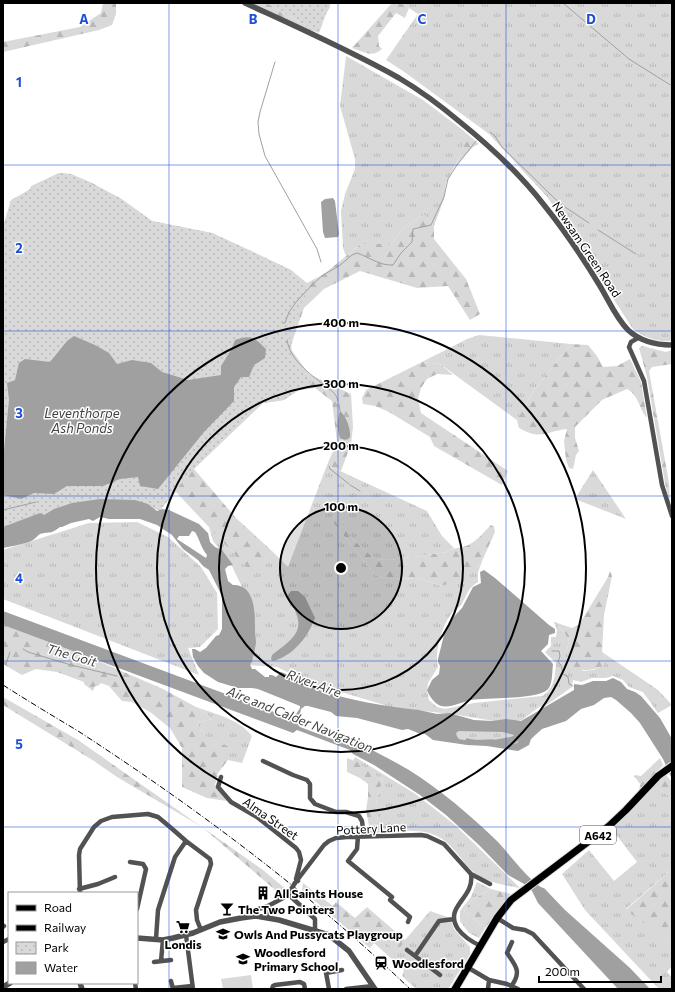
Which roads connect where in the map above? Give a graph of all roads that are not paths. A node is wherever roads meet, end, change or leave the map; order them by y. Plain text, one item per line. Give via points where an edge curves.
1 (245, 3) edge
2 (638, 338) junction
3 (672, 344) edge
4 (672, 516) edge
5 (263, 761) dead end
6 (669, 768) edge
7 (221, 777) dead end
8 (358, 836) junction
9 (364, 836) junction
10 (186, 841) junction
11 (130, 862) dead end
12 (471, 874) junction
13 (115, 876) dead end
14 (297, 882) junction
15 (490, 884) dead end
16 (80, 891) edge
17 (288, 894) junction
18 (138, 905) edge
19 (268, 906) junction
20 (410, 908) dead end
21 (252, 911) dead end
22 (406, 913) junction
23 (268, 918) junction
24 (497, 918) junction
25 (454, 919) junction
26 (408, 922) dead end
27 (201, 930) junction
28 (315, 930) junction
29 (186, 935) junction
30 (138, 938) edge
31 (156, 939) junction
32 (163, 940) junction
33 (512, 942) dead end
34 (481, 946) junction
35 (407, 950) dead end
36 (414, 956) junction
37 (171, 960) dead end
38 (161, 961) junction
39 (154, 962) dead end
40 (325, 967) dead end
41 (467, 967) junction
42 (342, 970) dead end
43 (326, 973) junction
44 (440, 975) dead end
45 (489, 980) junction
46 (171, 981) dead end
47 (512, 985) junction
48 (192, 987) edge
49 (374, 987) edge
50 (173, 989) edge
51 (272, 989) edge
52 (305, 989) edge
53 (329, 989) edge
54 (346, 989) edge
55 (455, 989) edge
56 (488, 989) edge
57 (518, 989) edge
58 (584, 989) edge

1 - 2 street, Newsam Green Road via 344,49 400,79 440,106 498,154 562,227 620,320
2 - 3 street
2 - 4 street via 631,342 629,347 644,381 662,485
5 - 9 street via 308,780 310,798 315,804 336,812 358,816 362,821
6 - 24 main road, A642 via 609,826 511,900
7 - 14 street, Alma Street via 218,787 231,802 267,825 299,852 301,860 296,876
8 - 9 street, Pottery Lane
8 - 14 street, Pottery Lane via 329,841
8 - 22 street via 357,849 348,861 392,897 390,900
9 - 12 street, Pottery Lane via 421,835 434,839 448,847
10 - 16 street via 158,818 148,814 112,817 101,821 94,827 80,850
10 - 27 street via 210,859 211,864 196,910
10 - 31 street via 175,857 158,910
11 - 18 street via 146,867
12 - 15 street, Pottery Lane
12 - 25 street via 471,886 456,910
13 - 16 street
14 - 17 street, Pottery Lane, bridge
17 - 19 street
17 - 28 street via 315,919
19 - 21 street
19 - 23 street
20 - 22 street
22 - 26 street via 410,917
23 - 27 street via 256,916 229,920
23 - 28 street
24 - 34 main road, A642
24 - 58 street via 514,928 529,931 558,965
25 - 34 street via 462,933
25 - 36 street via 439,921
27 - 29 street
28 - 49 street via 329,935 344,947
29 - 32 street
29 - 48 street
30 - 31 street
31 - 32 street
32 - 38 street
33 - 47 street via 507,953 515,963 518,973
34 - 41 main road, A642
35 - 36 street
36 - 44 street
37 - 38 street
38 - 39 street
40 - 43 street
41 - 45 street
41 - 55 main road, A642
42 - 43 street
43 - 53 street
45 - 47 street
45 - 56 street
46 - 50 street
47 - 57 street
48 - 50 street
49 - 54 street
51 - 52 street via 275,985 300,982

